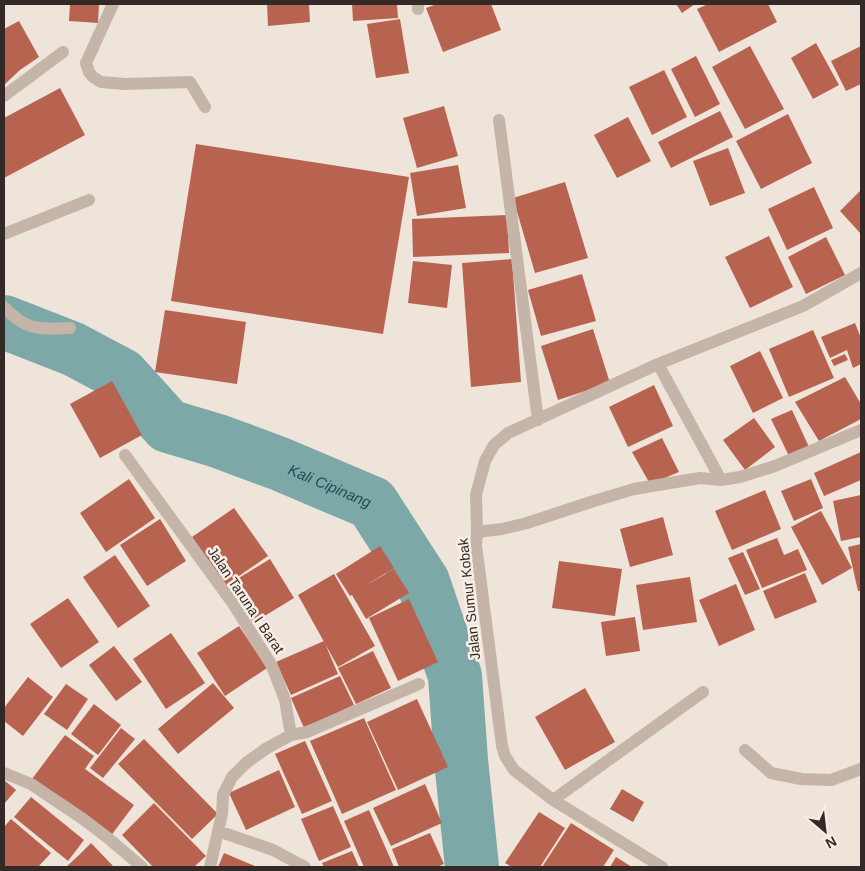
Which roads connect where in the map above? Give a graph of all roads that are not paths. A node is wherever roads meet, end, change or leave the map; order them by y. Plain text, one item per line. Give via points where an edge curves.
1 (113, 4) edge
2 (63, 52) dead end
3 (4, 96) edge
4 (205, 107) dead end
5 (499, 120) dead end
6 (89, 200) dead end
7 (4, 234) edge
8 (861, 273) edge
9 (4, 307) edge
10 (70, 328) dead end
11 (658, 364) junction
12 (538, 420) junction
13 (861, 430) edge
14 (125, 455) dead end
15 (721, 480) junction
16 (477, 532) junction
17 (419, 684) dead end
18 (703, 692) dead end
19 (290, 735) junction
20 (745, 750) dead end
21 (861, 769) edge
22 (4, 772) edge
23 (554, 800) junction
24 (218, 831) junction
25 (656, 866) edge
26 (142, 867) edge
27 (210, 867) edge
28 (305, 867) edge

1 - 4 street via 86,63 93,77 101,82 126,84 190,82
2 - 3 street
5 - 12 street
6 - 7 street
8 - 11 street, Jalan Sumur Kobak via 802,306
9 - 10 street via 14,318 38,329
11 - 12 street, Jalan Sumur Kobak
11 - 15 street
12 - 16 street, Jalan Sumur Kobak via 494,444 476,495
13 - 15 street via 776,466
14 - 19 street, Jalan Taruna I Barat via 234,605 272,666 285,700
15 - 16 street via 700,478 634,489 527,523
16 - 23 street, Jalan Sumur Kobak via 476,545 502,746 514,770
17 - 19 street via 307,732
18 - 23 street
19 - 24 street via 246,763 232,777 224,795
20 - 21 street via 772,773 801,779 831,780
22 - 26 street via 31,784 83,819
23 - 25 street, Jalan Sumur Kobak
24 - 27 street
24 - 28 street via 273,850

